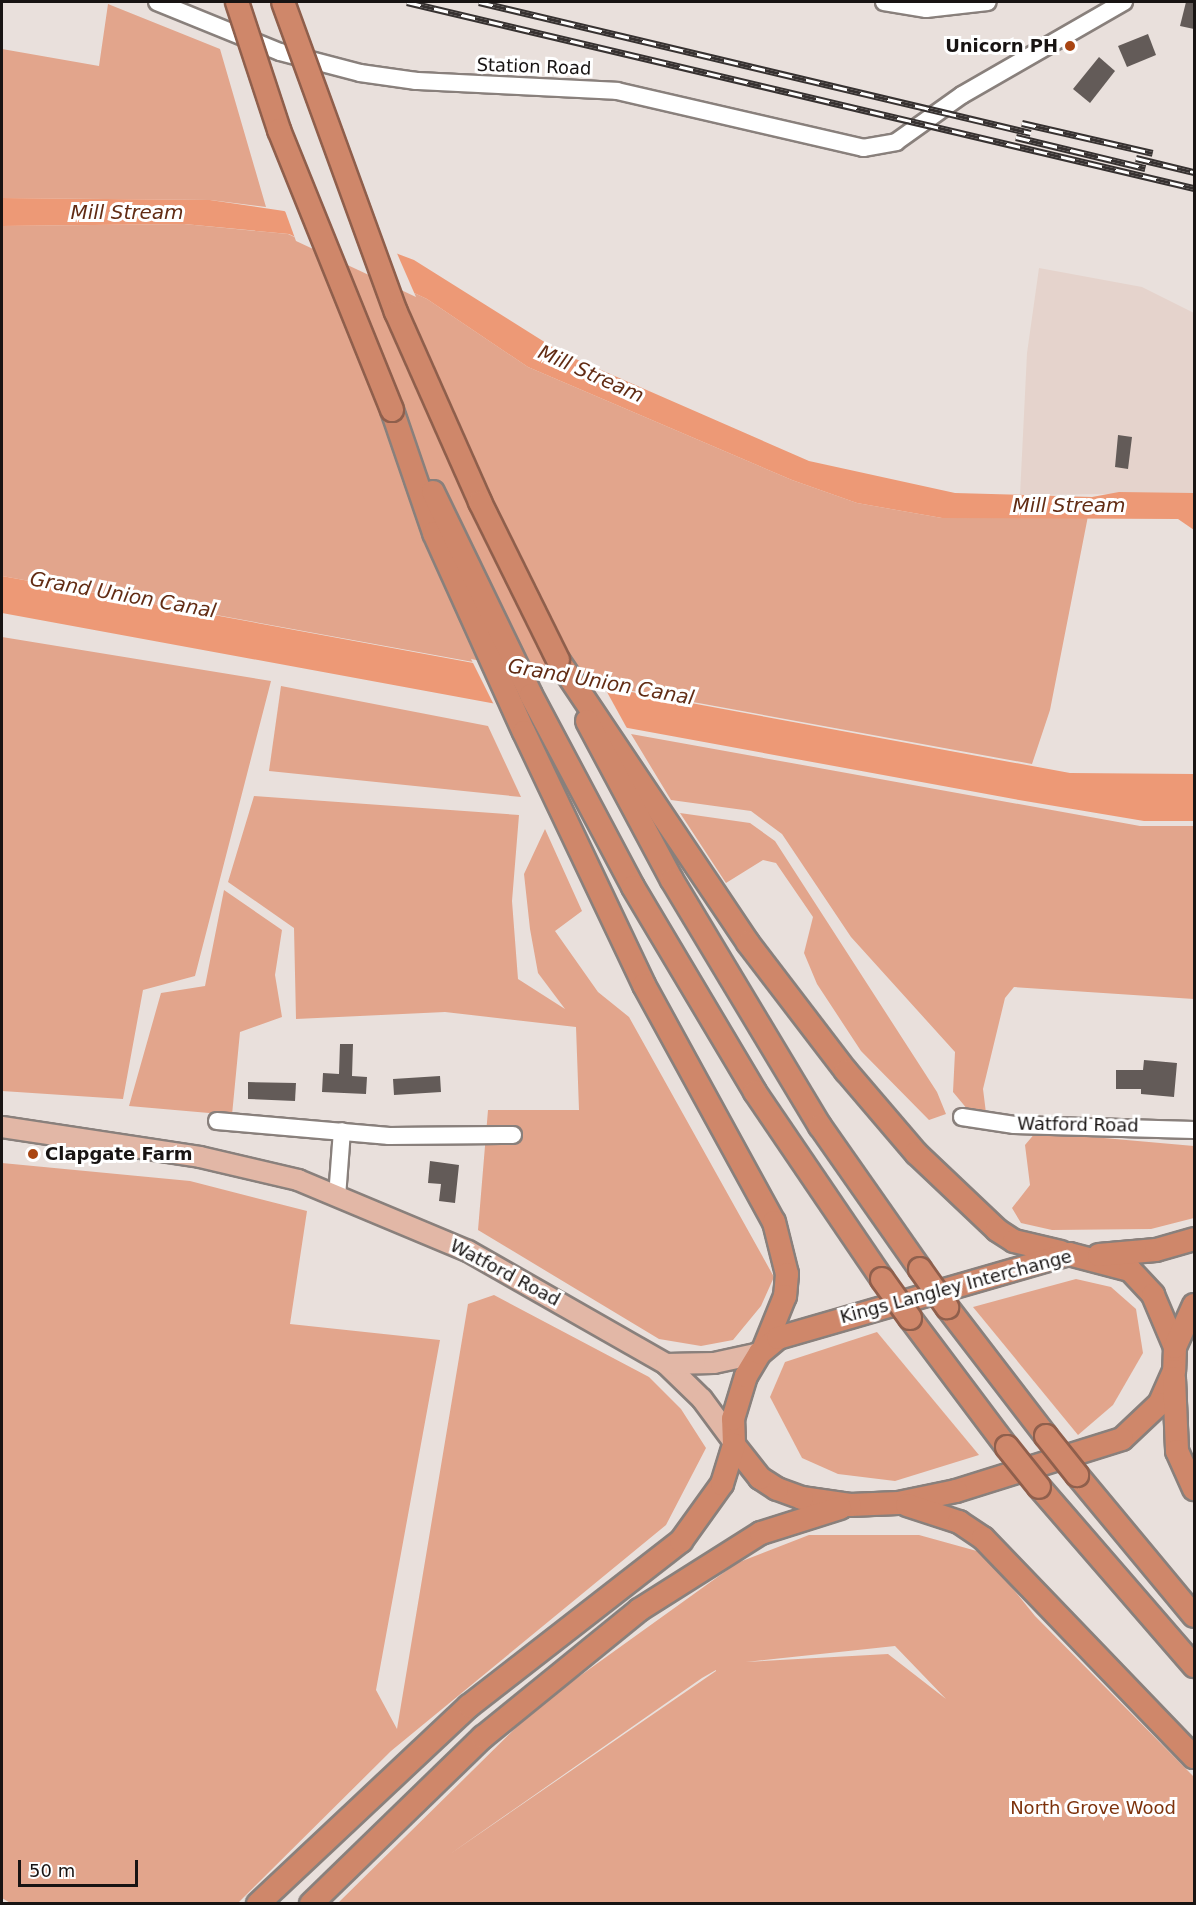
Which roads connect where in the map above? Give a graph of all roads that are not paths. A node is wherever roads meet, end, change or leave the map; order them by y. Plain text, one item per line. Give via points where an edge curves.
1 (157, 2) edge
2 (237, 2) edge
3 (283, 2) edge
4 (884, 2) edge
5 (988, 2) edge
6 (1118, 3) edge
7 (392, 410) junction
8 (558, 660) junction
9 (962, 1117) dead end
10 (217, 1121) dead end
11 (2, 1127) edge
12 (1194, 1130) edge
13 (342, 1131) junction
14 (513, 1135) dead end
15 (337, 1197) junction
16 (1194, 1239) edge
17 (1079, 1255) junction
18 (1194, 1305) edge
19 (1175, 1347) junction
20 (762, 1351) junction
21 (666, 1364) junction
22 (1174, 1371) junction
23 (734, 1443) junction
24 (1194, 1489) edge
25 (898, 1503) junction
26 (850, 1505) junction
27 (1194, 1616) edge
28 (1194, 1666) edge
29 (1194, 1757) edge
30 (258, 1904) edge
31 (311, 1904) edge

1 - 6 street, Station Road via 280,52 360,73 416,81 617,92 863,148 896,142 962,95
2 - 7 highway, bridge via 279,130
3 - 8 highway, bridge via 396,312 480,502
4 - 5 street via 926,9
7 - 20 highway via 434,532 599,890 644,985 758,1189 781,1240 787,1274 785,1296
7 - 28 highway, bridge via 531,695 633,887 755,1092 882,1279 1007,1447
8 - 17 highway via 748,943 916,1152 997,1230 1014,1241
8 - 27 highway, bridge via 612,774 820,1126 947,1307 1077,1475
9 - 12 street, Watford Road via 1014,1125
10 - 13 street
11 - 15 main road, Watford Road via 200,1157 298,1180
13 - 14 street
13 - 15 street
15 - 21 main road, Watford Road via 468,1251
16 - 17 highway via 1156,1250
17 - 19 highway, Kings Langley Interchange via 1130,1270 1165,1317
17 - 20 highway, Kings Langley Interchange via 790,1331
18 - 19 highway
19 - 22 highway, Kings Langley Interchange
20 - 21 main road via 714,1363
20 - 23 highway, Kings Langley Interchange via 738,1396
21 - 23 main road, Watford Road via 702,1399
22 - 24 highway via 1177,1451
22 - 25 highway, Kings Langley Interchange via 1159,1404 1122,1439 956,1491
23 - 26 highway, Kings Langley Interchange via 760,1478 777,1489 802,1498
23 - 30 highway via 722,1484 681,1541 469,1706
25 - 26 highway, Kings Langley Interchange
25 - 29 highway via 931,1510 983,1538
26 - 31 highway via 761,1533 639,1610 483,1737

